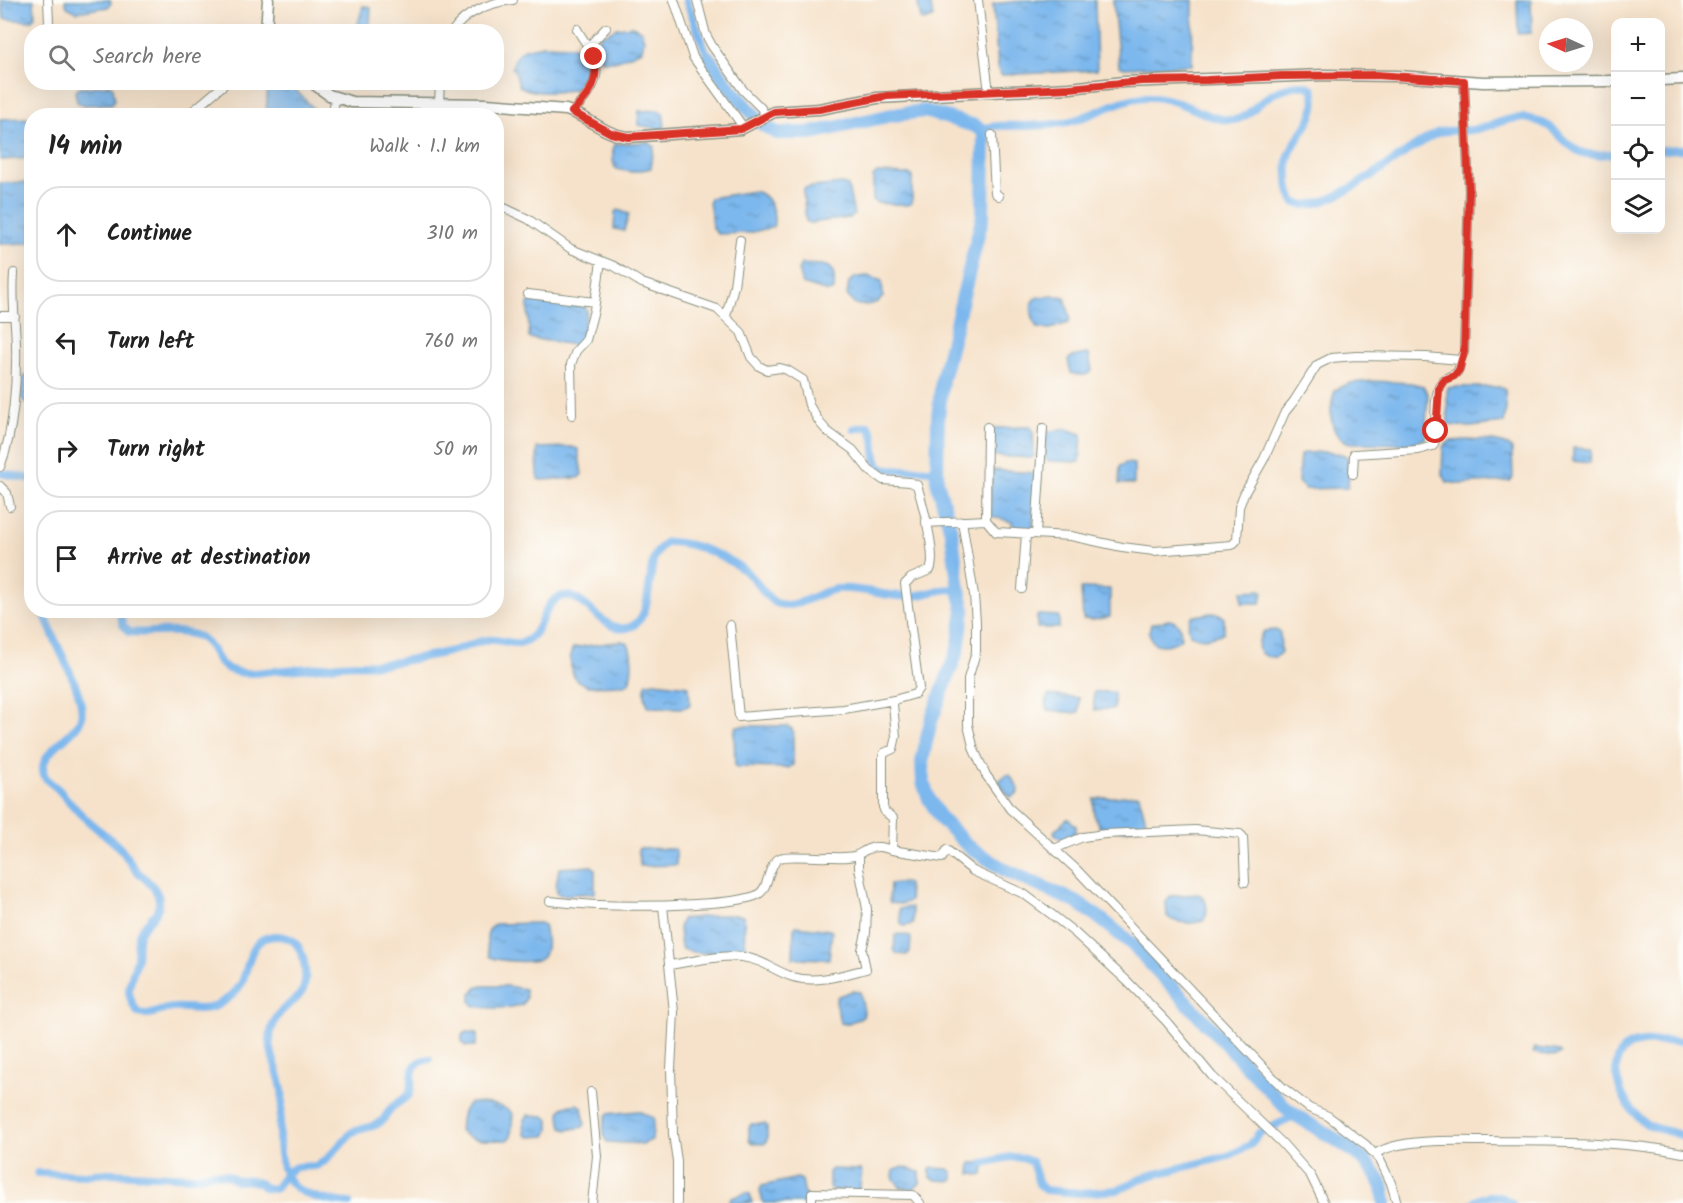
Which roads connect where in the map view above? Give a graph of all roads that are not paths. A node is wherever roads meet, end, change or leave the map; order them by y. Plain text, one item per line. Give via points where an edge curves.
1 (48, 0) edge
2 (268, 0) edge
3 (513, 0) edge
4 (674, 0) edge
5 (697, 0) edge
6 (978, 0) edge
7 (49, 23) dead end
8 (266, 24) edge
9 (457, 24) edge
10 (606, 28) dead end
11 (577, 29) dead end
12 (588, 47) junction
13 (1683, 79) edge
14 (1665, 80) edge
15 (1464, 81) junction
16 (1611, 81) edge
17 (218, 90) edge
18 (323, 90) edge
19 (440, 90) edge
20 (989, 93) junction
21 (334, 97) junction
22 (439, 103) junction
23 (196, 108) edge
24 (333, 108) edge
25 (572, 112) junction
26 (765, 116) junction
27 (745, 127) junction
28 (992, 135) dead end
29 (999, 196) dead end
30 (504, 208) edge
31 (740, 240) dead end
32 (601, 261) junction
33 (14, 273) dead end
34 (528, 294) dead end
35 (595, 302) junction
36 (0, 316) edge
37 (15, 316) junction
38 (726, 316) junction
39 (1460, 360) junction
40 (572, 414) dead end
41 (987, 427) dead end
42 (1043, 428) dead end
43 (1, 465) edge
44 (1353, 474) dead end
45 (0, 486) edge
46 (10, 506) dead end
47 (986, 520) junction
48 (958, 521) junction
49 (926, 523) junction
50 (1026, 534) junction
51 (1036, 534) junction
52 (1022, 590) dead end
53 (730, 625) dead end
54 (894, 700) junction
55 (1054, 849) junction
56 (892, 850) junction
57 (859, 854) junction
58 (1245, 882) dead end
59 (550, 901) dead end
60 (663, 906) junction
61 (669, 965) junction
62 (591, 1092) dead end
63 (1375, 1154) junction
64 (1683, 1154) edge
65 (592, 1203) edge
66 (677, 1203) edge
67 (812, 1203) edge
68 (920, 1203) edge
69 (1324, 1203) edge
70 (1397, 1203) edge

1 - 7 street
2 - 8 street
3 - 9 street via 496,2
4 - 27 street via 693,57
5 - 26 street via 712,46
6 - 20 street
10 - 12 street
11 - 12 street
12 - 25 street via 597,67 595,80
13 - 14 street
15 - 16 street
15 - 20 street via 1376,75 1282,76 1142,81
15 - 39 street via 1469,191 1464,352
17 - 23 street
18 - 21 street
19 - 22 street
20 - 26 street via 887,96
21 - 22 street via 360,102
21 - 24 street
22 - 25 street
25 - 27 street via 622,136
26 - 27 street
28 - 29 street via 995,193
30 - 32 street via 528,219 571,249
31 - 38 street
32 - 35 street
32 - 38 street via 642,283 717,309
33 - 37 street
34 - 35 street
35 - 40 street via 586,340 571,364
36 - 37 street
37 - 43 street via 14,394 9,438
38 - 49 street via 741,332 759,366 787,370 803,380 809,405 820,423 853,450 868,470 883,480 916,485
39 - 44 street via 1459,370 1439,388 1433,446 1354,454
39 - 51 street via 1356,356 1331,358 1317,365 1285,412 1244,494 1237,540 1232,545 1154,552 1071,536
41 - 47 street
42 - 51 street
45 - 46 street via 7,493
47 - 48 street
47 - 50 street via 996,532
48 - 49 street
48 - 55 street via 976,622 967,705 974,750 986,776 1010,809
49 - 54 street via 931,567 911,578 904,587 919,688 915,694
50 - 51 street
50 - 52 street
53 - 54 street via 739,717 844,709
54 - 56 street via 896,736 893,749 885,753 882,761 884,807 893,818
55 - 58 street via 1083,837 1105,834 1195,830 1239,834 1243,837
55 - 63 street via 1282,1087 1309,1108 1328,1116
56 - 57 street via 881,846
56 - 69 street via 942,858 947,850 974,871 1024,894 1075,933 1166,1021 1212,1076 1311,1176
57 - 60 street via 779,857 772,864 762,892 756,896
57 - 61 street via 867,909 862,950 866,969 832,978 800,978 759,960 739,956
59 - 60 street via 588,906
60 - 61 street
61 - 66 street via 674,1012 671,1069
62 - 65 street via 597,1156
63 - 64 street via 1405,1144 1443,1140 1567,1141 1647,1146
63 - 70 street
67 - 68 street via 812,1193 913,1195

